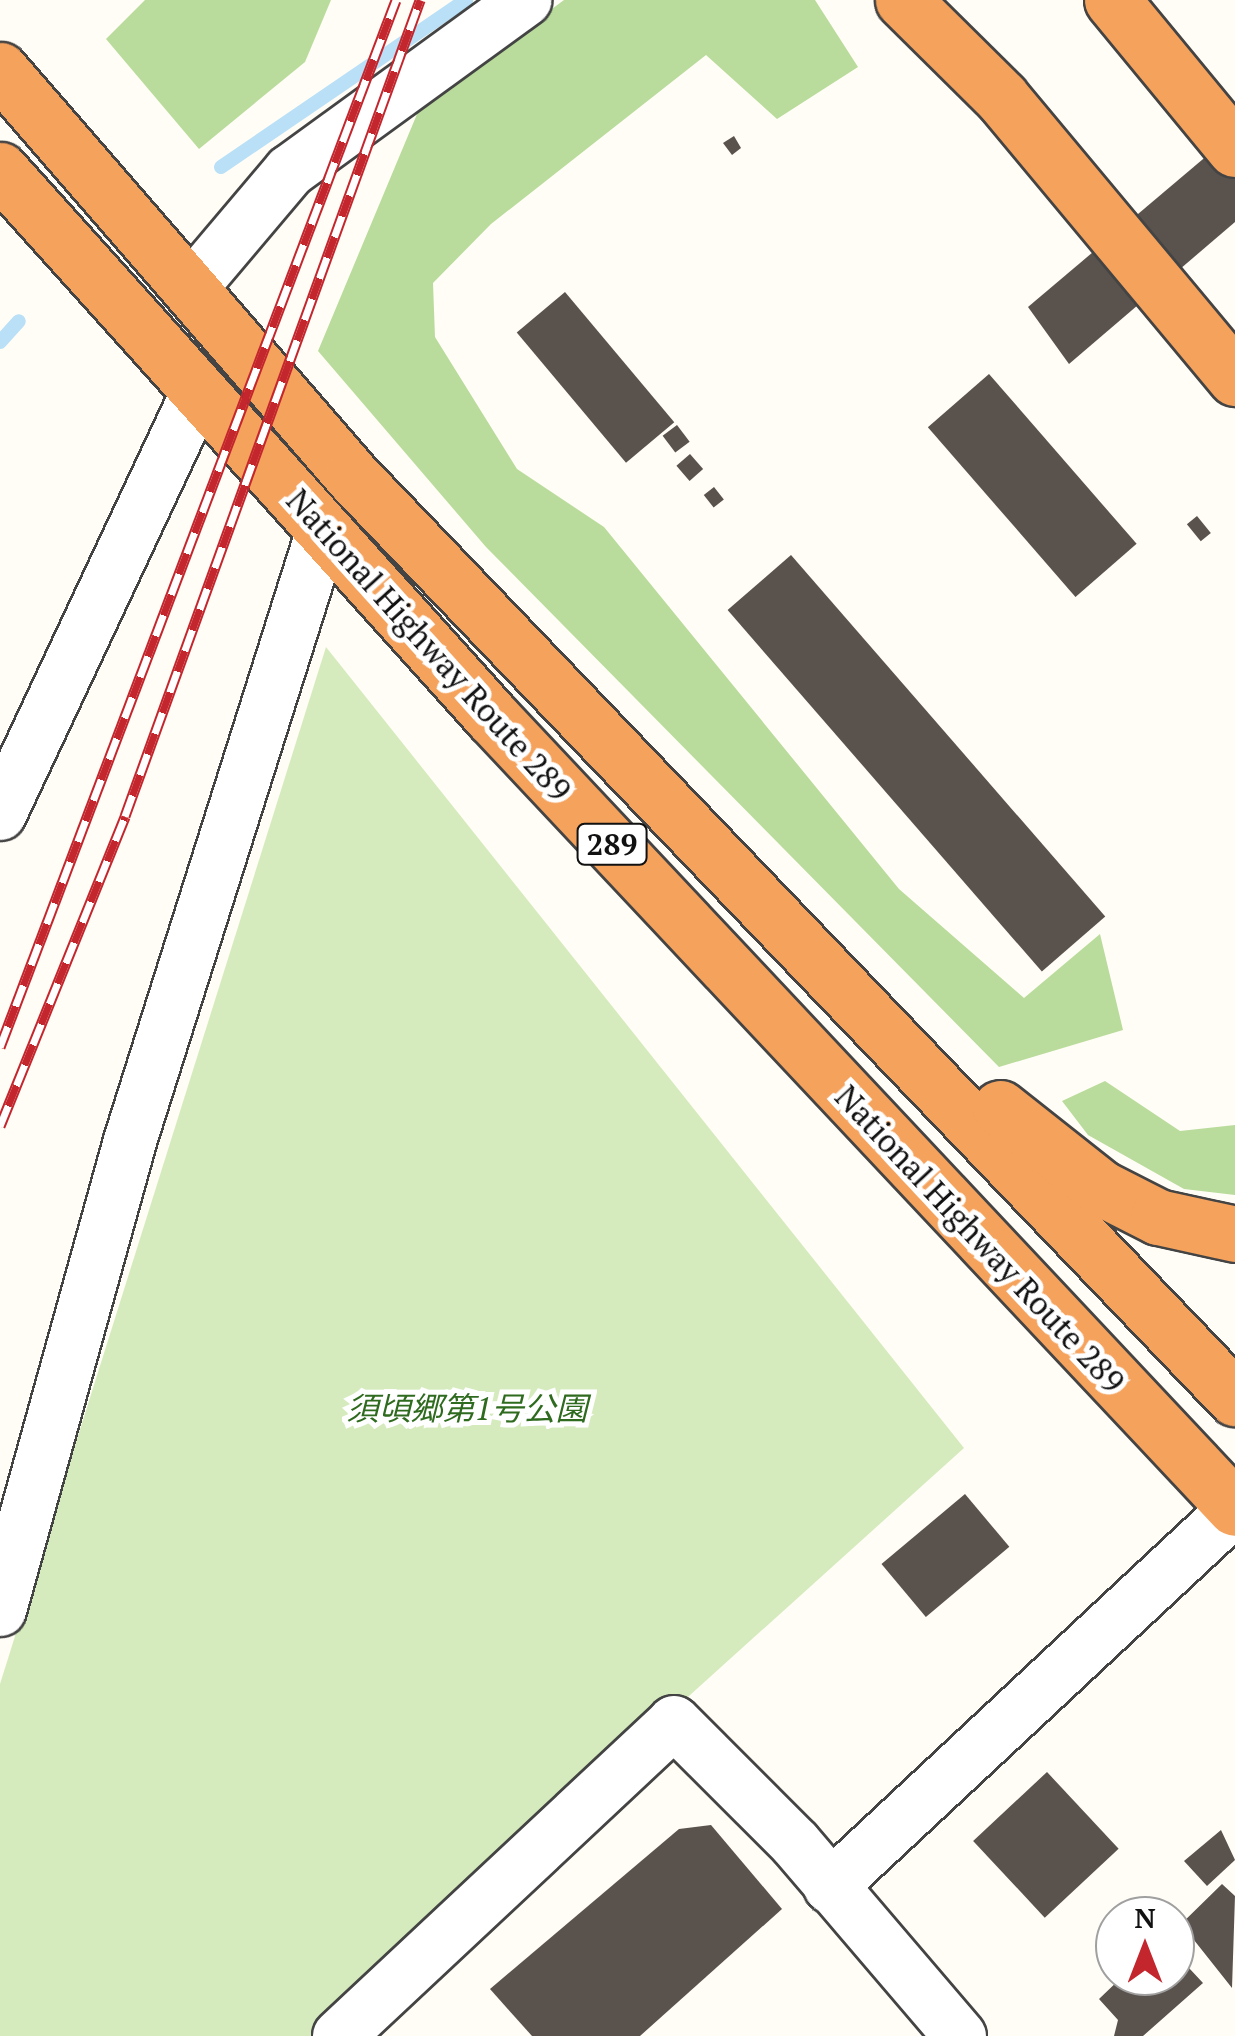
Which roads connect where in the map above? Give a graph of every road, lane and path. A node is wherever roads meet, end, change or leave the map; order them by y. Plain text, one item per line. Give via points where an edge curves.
1 (525, 0) edge
2 (903, 0) edge
3 (930, 0) edge
4 (1112, 0) edge
5 (0, 70) edge
6 (1001, 98) junction
7 (1235, 148) edge
8 (0, 170) edge
9 (191, 288) junction
10 (1235, 378) edge
11 (200, 390) junction
12 (323, 530) junction
13 (0, 814) edge
14 (754, 892) junction
15 (1235, 1234) edge
16 (1235, 1398) edge
17 (1235, 1509) edge
18 (0, 1610) edge
19 (830, 1887) junction
20 (339, 2036) edge
21 (960, 2036) edge

1 - 9 street via 290,171
2 - 6 highway
3 - 6 highway
4 - 7 highway
5 - 9 highway, National Highway Route 289 / 289
6 - 10 highway
8 - 11 highway, National Highway Route 289 / 289
9 - 14 highway, National Highway Route 289 / 289 via 352,476
11 - 12 highway, National Highway Route 289 / 289
11 - 13 street
12 - 17 highway, National Highway Route 289 / 289
12 - 18 street via 130,1142
14 - 15 highway via 1101,1188 1158,1217
14 - 16 highway, National Highway Route 289 / 289
17 - 19 street
19 - 20 street via 674,1722
19 - 21 street

